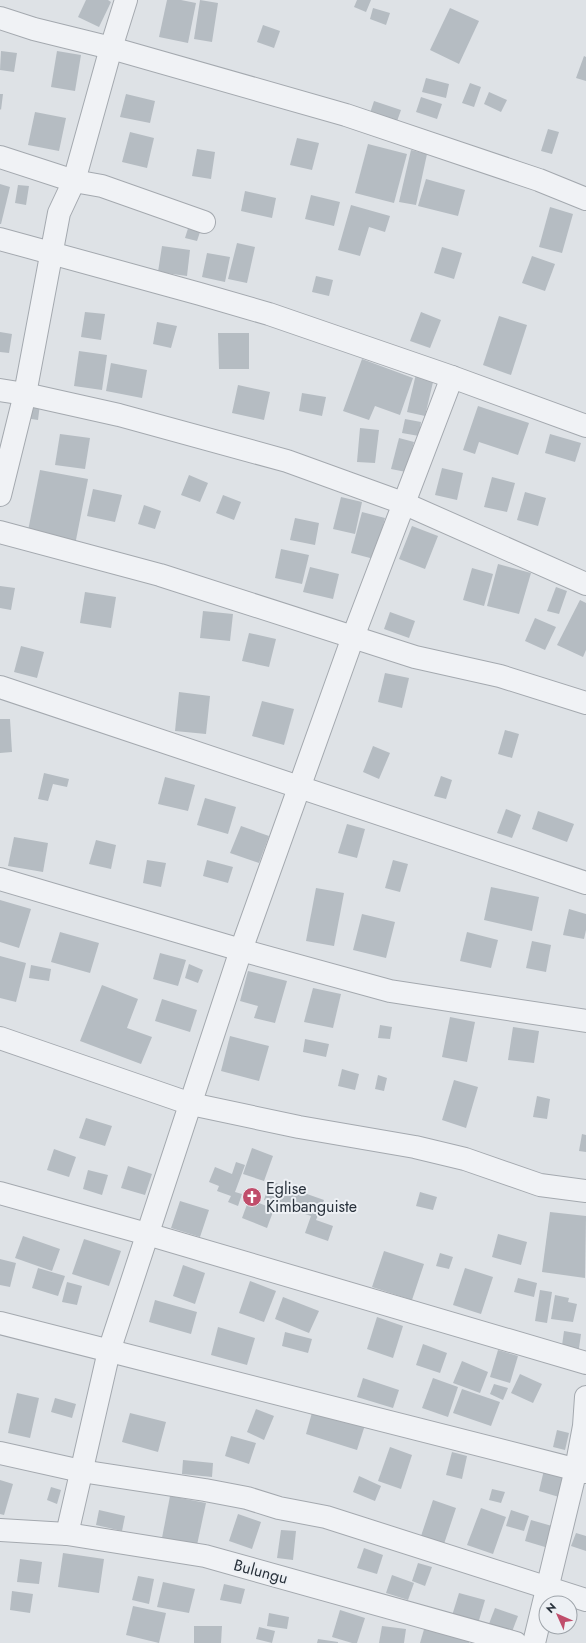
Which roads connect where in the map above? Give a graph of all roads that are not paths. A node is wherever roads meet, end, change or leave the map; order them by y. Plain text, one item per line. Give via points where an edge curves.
1 (126, 0) edge
2 (0, 18) edge
3 (111, 48) junction
4 (0, 157) edge
5 (74, 181) junction
6 (586, 199) edge
7 (204, 222) dead end
8 (0, 240) edge
9 (51, 252) junction
10 (452, 377) junction
11 (0, 390) edge
12 (25, 394) junction
13 (586, 426) edge
14 (0, 495) edge
15 (404, 503) junction
16 (0, 532) edge
17 (586, 584) edge
18 (353, 637) junction
19 (0, 687) edge
20 (586, 703) edge
21 (299, 787) junction
22 (0, 879) edge
23 (586, 883) edge
24 (241, 950) junction
25 (586, 1021) edge
26 (0, 1038) edge
27 (191, 1104) junction
28 (586, 1191) edge
29 (0, 1193) edge
30 (147, 1234) junction
31 (0, 1323) edge
32 (109, 1351) junction
33 (586, 1363) edge
34 (586, 1397) edge
35 (0, 1453) edge
36 (81, 1471) junction
37 (581, 1471) edge
38 (0, 1530) edge
39 (67, 1534) junction
40 (546, 1587) junction
41 (586, 1600) edge
42 (516, 1643) edge
43 (534, 1643) edge

1 - 3 street
2 - 3 street
3 - 5 street
3 - 6 street via 346,115 539,180
4 - 5 street
5 - 7 street via 102,186
5 - 9 street via 59,213
8 - 9 street
9 - 10 street via 269,314
9 - 12 street
10 - 13 street
10 - 15 street
11 - 12 street
12 - 14 street
12 - 15 street via 119,415 273,457
15 - 17 street
15 - 18 street
16 - 18 street via 160,575
18 - 20 street via 415,657 500,676
18 - 21 street
19 - 21 street
21 - 23 street
21 - 24 street
22 - 24 street
24 - 25 street via 390,991
24 - 27 street
26 - 27 street
27 - 28 street via 299,1127 415,1147 465,1159 540,1185
27 - 30 street
29 - 30 street
30 - 32 street
30 - 33 street
31 - 32 street
32 - 36 street
32 - 37 street
34 - 37 street
35 - 36 street
36 - 39 street
36 - 40 street via 205,1490 326,1517
37 - 40 street
38 - 39 street, Bulungu
39 - 42 street, Bulungu via 206,1556
40 - 41 street
40 - 43 street

